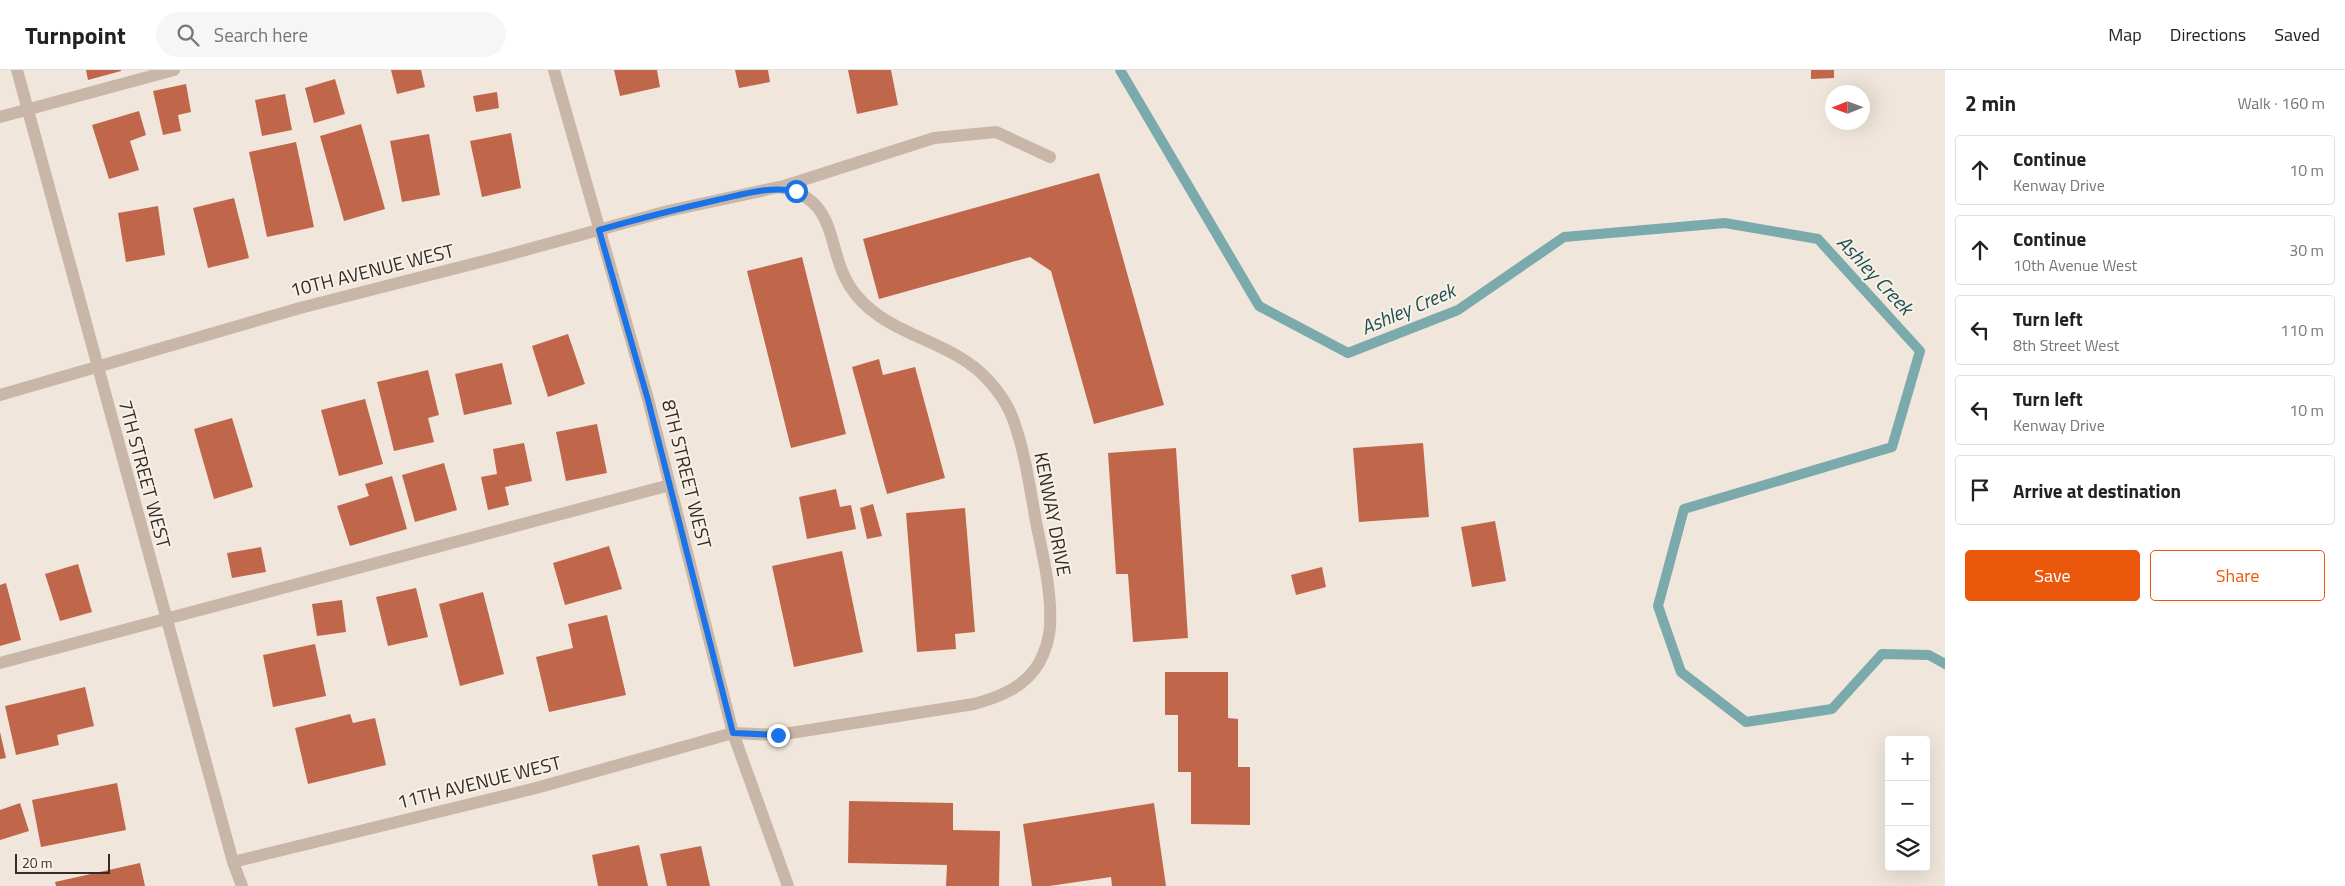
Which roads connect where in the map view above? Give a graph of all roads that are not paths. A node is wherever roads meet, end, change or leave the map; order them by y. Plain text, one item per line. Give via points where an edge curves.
1 (16, 70) edge
2 (174, 70) edge
3 (554, 70) edge
4 (27, 110) junction
5 (0, 117) edge
6 (1050, 157) dead end
7 (779, 188) junction
8 (756, 191) joint
9 (599, 230) junction
10 (97, 368) junction
11 (0, 395) edge
12 (670, 485) junction
13 (166, 618) junction
14 (0, 663) edge
15 (733, 733) junction
16 (233, 862) junction
17 (242, 886) edge
18 (788, 886) edge

1 - 4 street, 7TH STREET WEST
2 - 4 street
3 - 9 street, 8TH STREET WEST
4 - 5 street
4 - 10 street, 7TH STREET WEST
6 - 7 street via 996,132 934,138
7 - 8 street, KENWAY DRIVE
7 - 15 street, KENWAY DRIVE via 796,191 820,208 843,275 856,296 894,326 955,353 989,380 1003,398 1013,418 1025,463 1049,588 1050,626 1047,644 1028,678 994,699 778,735
8 - 9 street, 10TH AVENUE WEST
9 - 10 street, 10TH AVENUE WEST via 300,308
9 - 12 street, 8TH STREET WEST
10 - 11 street, 10TH AVENUE WEST
10 - 13 street, 7TH STREET WEST
12 - 13 street
12 - 15 street, 8TH STREET WEST
13 - 14 street
13 - 16 street, 7TH STREET WEST
15 - 16 street, 11TH AVENUE WEST via 536,788
15 - 18 street, 8TH STREET WEST
16 - 17 street, 7TH STREET WEST

